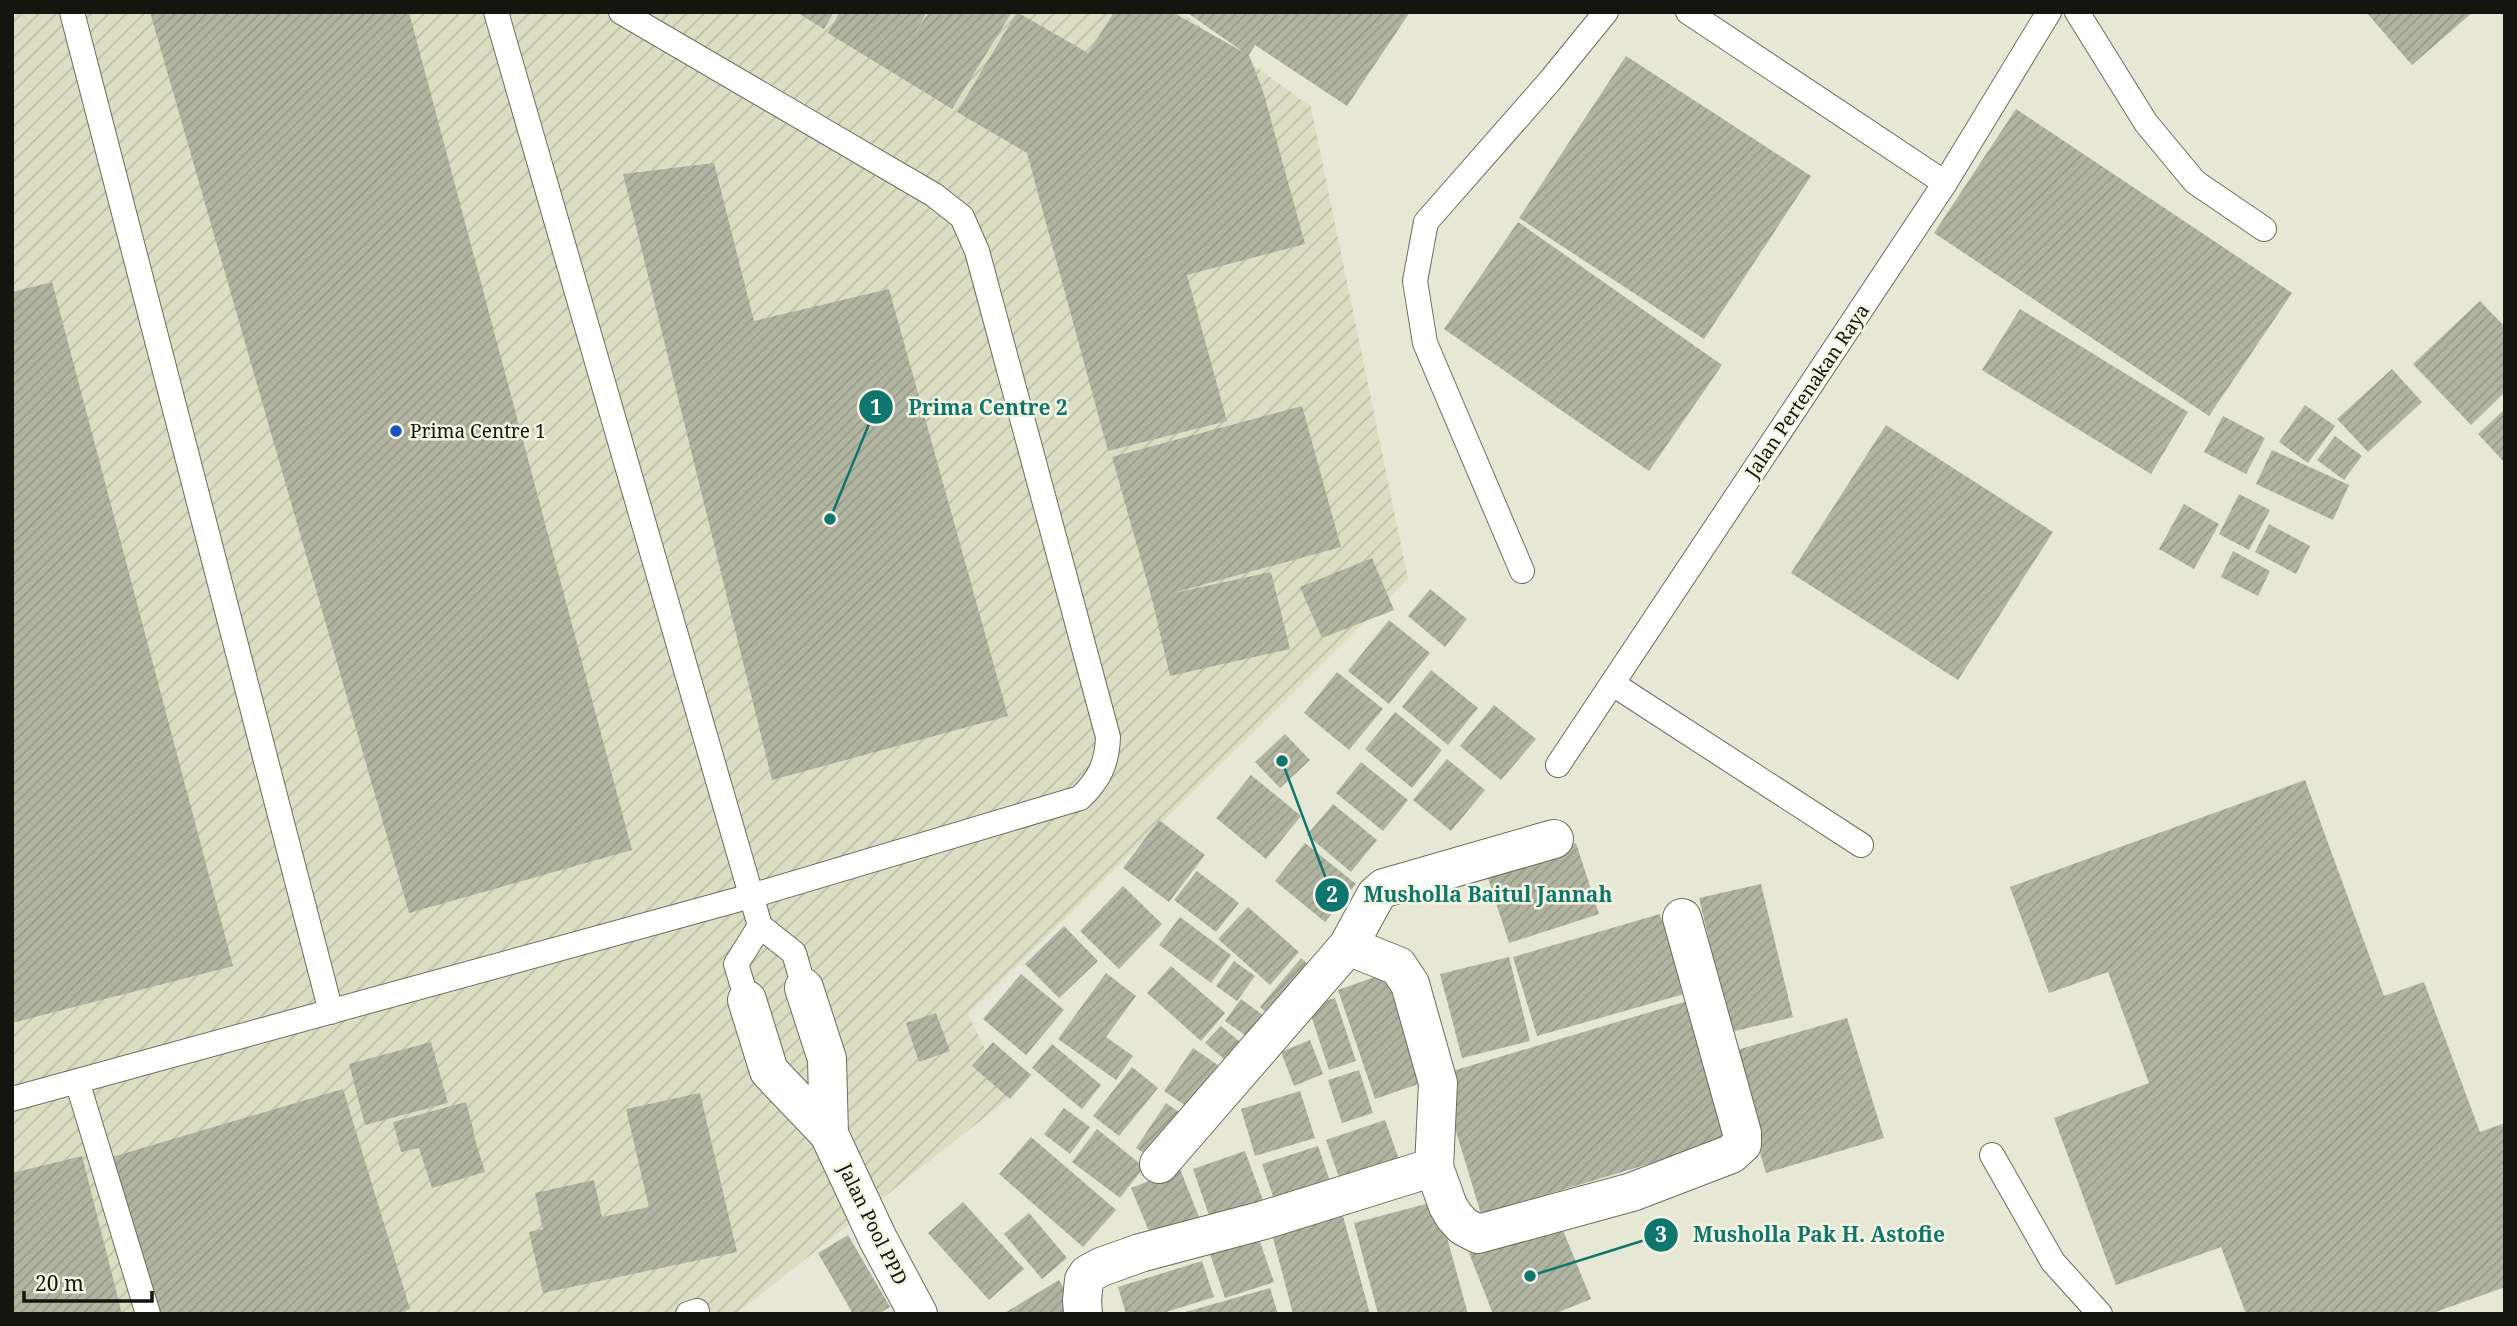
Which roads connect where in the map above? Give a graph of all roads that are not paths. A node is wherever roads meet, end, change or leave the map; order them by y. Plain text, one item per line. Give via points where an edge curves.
1 (72, 12) edge
2 (496, 12) edge
3 (621, 12) edge
4 (1606, 12) edge
5 (1688, 12) edge
6 (2049, 12) edge
7 (2077, 12) edge
8 (1945, 183) junction
9 (2264, 229) dead end
10 (1522, 571) dead end
11 (1612, 684) junction
12 (1558, 765) dead end
13 (1554, 839) dead end
14 (1861, 845) dead end
15 (751, 896) junction
16 (1682, 918) dead end
17 (761, 926) junction
18 (1348, 946) junction
19 (804, 988) joint
20 (747, 1000) joint
21 (331, 1012) junction
22 (77, 1081) junction
23 (12, 1099) edge
24 (829, 1134) junction
25 (1992, 1155) dead end
26 (1159, 1164) dead end
27 (1434, 1167) junction
28 (148, 1314) edge
29 (918, 1314) edge
30 (1083, 1314) edge
31 (2100, 1314) edge

1 - 21 lane
2 - 15 lane
3 - 15 lane via 934,195 962,217 976,251 1108,737 1102,773 1080,798
4 - 10 lane via 1426,222 1415,281 1425,344
5 - 8 lane
6 - 8 lane, Jalan Pertenakan Raya
7 - 9 lane via 2146,123 2195,182
8 - 11 lane, Jalan Pertenakan Raya
11 - 12 lane, Jalan Pertenakan Raya
11 - 14 lane
13 - 18 street via 1384,888
15 - 17 lane
15 - 21 lane
16 - 27 street via 1742,1133 1737,1150 1632,1192 1478,1234 1454,1216
17 - 19 lane via 794,953
17 - 20 lane via 736,964
18 - 26 street
18 - 27 street via 1398,967 1410,984 1438,1083
19 - 24 street, Jalan Pool PPD via 827,1059
20 - 24 street, Jalan Pool PPD via 769,1071
21 - 22 lane
22 - 23 lane
22 - 28 lane
24 - 29 street, Jalan Pool PPD
25 - 31 lane via 2053,1262
27 - 30 street via 1140,1253 1093,1271 1082,1285

